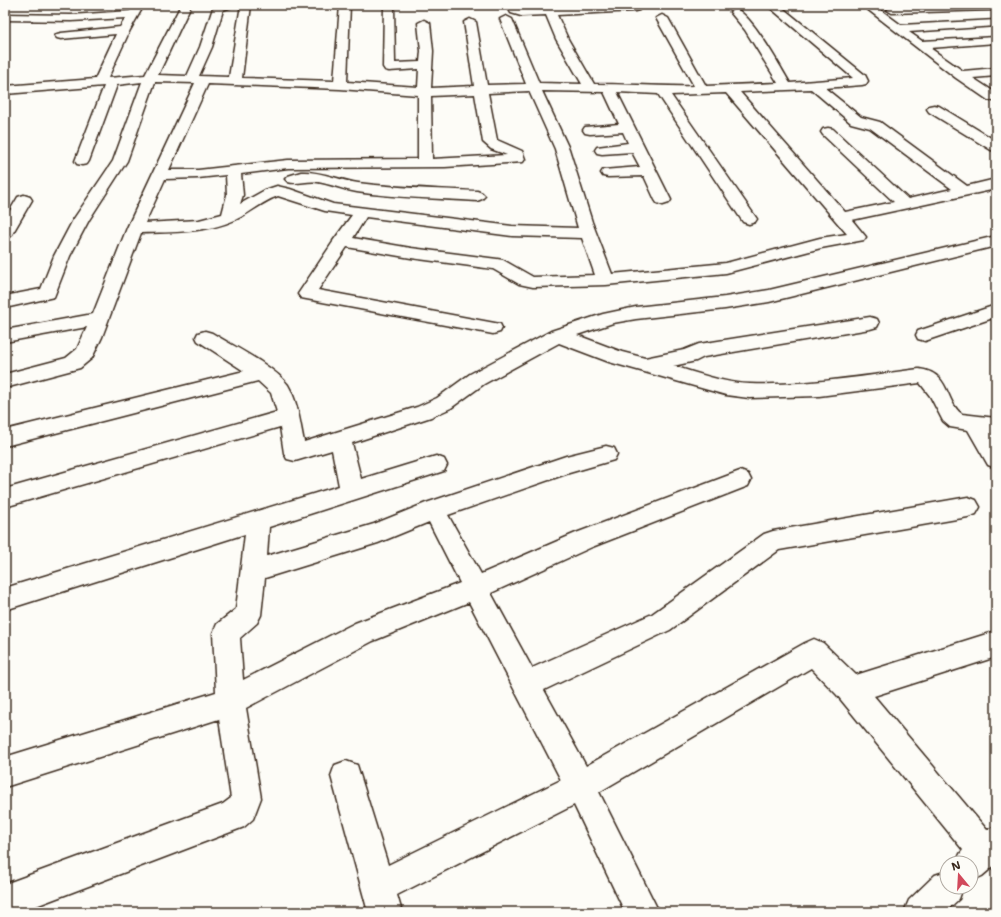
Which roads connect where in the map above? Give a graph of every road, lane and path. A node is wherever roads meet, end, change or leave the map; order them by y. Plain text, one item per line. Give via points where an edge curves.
1 (186, 5) edge
2 (227, 5) edge
3 (246, 5) edge
4 (345, 5) edge
5 (389, 5) edge
6 (512, 5) edge
7 (635, 5) edge
8 (772, 5) edge
9 (866, 5) edge
10 (992, 7) edge
11 (587, 8) edge
12 (549, 9) edge
13 (136, 10) edge
14 (892, 10) dead end
15 (734, 12) dead end
16 (5, 17) edge
17 (506, 18) dead end
18 (662, 18) dead end
19 (470, 22) dead end
20 (424, 23) dead end
21 (996, 23) edge
22 (898, 29) junction
23 (124, 30) junction
24 (61, 36) dead end
25 (996, 40) edge
26 (919, 45) junction
27 (426, 65) junction
28 (996, 72) edge
29 (960, 75) junction
30 (150, 78) junction
31 (197, 80) junction
32 (106, 81) junction
33 (235, 81) junction
34 (340, 85) junction
35 (786, 86) junction
36 (815, 86) junction
37 (534, 87) junction
38 (590, 87) junction
39 (608, 87) junction
40 (702, 89) junction
41 (730, 89) junction
42 (5, 90) edge
43 (481, 90) junction
44 (424, 91) junction
45 (662, 91) junction
46 (993, 97) dead end
47 (934, 109) dead end
48 (628, 128) junction
49 (590, 130) dead end
50 (828, 132) dead end
51 (996, 135) edge
52 (980, 138) junction
53 (637, 147) junction
54 (996, 147) edge
55 (602, 150) dead end
56 (82, 161) dead end
57 (425, 163) junction
58 (233, 169) junction
59 (649, 171) junction
60 (608, 173) dead end
61 (160, 175) junction
62 (996, 184) edge
63 (285, 192) junction
64 (964, 192) junction
65 (477, 196) dead end
66 (24, 200) dead end
67 (663, 200) dead end
68 (905, 204) junction
69 (362, 212) junction
70 (229, 217) junction
71 (749, 218) dead end
72 (842, 218) junction
73 (135, 228) junction
74 (588, 232) junction
75 (5, 233) edge
76 (341, 241) junction
77 (992, 245) edge
78 (606, 280) junction
79 (5, 302) edge
80 (996, 310) edge
81 (100, 319) junction
82 (870, 323) dead end
83 (493, 328) dead end
84 (558, 335) junction
85 (925, 335) dead end
86 (5, 336) edge
87 (204, 337) dead end
88 (644, 365) junction
89 (262, 374) junction
90 (5, 381) edge
91 (288, 418) junction
92 (975, 424) junction
93 (996, 426) edge
94 (5, 438) edge
95 (340, 439) junction
96 (606, 454) dead end
97 (996, 459) edge
98 (436, 465) dead end
99 (740, 480) dead end
100 (352, 491) junction
101 (5, 498) edge
102 (968, 507) dead end
103 (434, 510) junction
104 (258, 520) junction
105 (254, 571) junction
106 (474, 588) junction
107 (5, 599) edge
108 (996, 644) edge
109 (526, 685) junction
110 (851, 690) junction
111 (231, 701) junction
112 (5, 772) edge
113 (346, 776) dead end
114 (580, 786) junction
115 (984, 853) edge
116 (939, 895) edge
117 (381, 900) edge
118 (5, 901) edge
119 (642, 912) edge
120 (921, 912) edge

1 - 30 street
2 - 31 street via 218,8
3 - 33 street
4 - 34 street
5 - 27 street via 389,67
6 - 12 street via 517,13
7 - 11 street via 635,8
8 - 36 street via 862,81
9 - 22 street
10 - 14 street
11 - 12 street
12 - 38 street
13 - 16 street via 71,18
13 - 23 street
15 - 35 street via 750,28
17 - 37 street
18 - 40 street
19 - 43 street
20 - 27 street
21 - 22 street
22 - 26 street
23 - 24 street
23 - 32 street
25 - 26 street
26 - 29 street
27 - 44 street
28 - 29 street
29 - 46 street
30 - 31 street
30 - 32 street
30 - 79 street via 120,161 81,220 62,256 48,293
31 - 33 street
31 - 61 street
32 - 42 street
32 - 56 street
33 - 34 street
34 - 44 street
35 - 36 street
35 - 41 street
36 - 64 street via 856,120 875,125
37 - 38 street
37 - 43 street
37 - 74 street via 562,149
38 - 39 street
39 - 45 street
39 - 48 street
40 - 41 street
40 - 45 street
41 - 72 street
43 - 44 street
43 - 57 street via 490,142 517,154 518,159
44 - 57 street
45 - 71 street
47 - 52 street
48 - 49 street
48 - 53 street
50 - 68 street
51 - 52 street
52 - 54 street
53 - 55 street
53 - 59 street
57 - 58 street via 288,164
58 - 61 street via 198,174
58 - 70 street via 235,195
59 - 60 street
59 - 67 street
61 - 73 street
62 - 64 street
63 - 65 street via 293,179 309,176 356,187
63 - 69 street via 331,208
63 - 70 street via 270,193
64 - 68 street
66 - 75 street
68 - 72 street
69 - 74 street via 512,231
69 - 76 street
70 - 73 street via 202,225
72 - 78 street via 858,237 820,243 726,268
73 - 81 street
74 - 78 street
76 - 78 street via 497,264 533,282
76 - 83 street via 307,294
77 - 84 street via 769,296 610,318
80 - 85 street
81 - 86 street
81 - 90 street via 85,353 73,363
82 - 88 street via 699,351 689,356
84 - 88 street
84 - 95 street via 477,379 444,403
87 - 89 street
88 - 92 street via 726,388 749,391 819,389 926,377 938,392 950,416 957,421
89 - 91 street via 280,389
89 - 94 street
91 - 95 street via 295,453
91 - 101 street
92 - 93 street
92 - 97 street
95 - 100 street
96 - 103 street
98 - 100 street
99 - 106 street via 584,540
100 - 104 street
102 - 109 street via 773,541 661,622
103 - 105 street via 378,533
103 - 106 street
104 - 105 street
104 - 107 street
105 - 111 street via 248,615 226,633
106 - 109 street
106 - 111 street via 364,632
108 - 110 street
109 - 114 street
110 - 114 street via 814,652
110 - 115 street
111 - 112 street
111 - 118 street via 246,798 242,808 233,816
113 - 117 street
114 - 117 street
114 - 119 street
116 - 120 street

